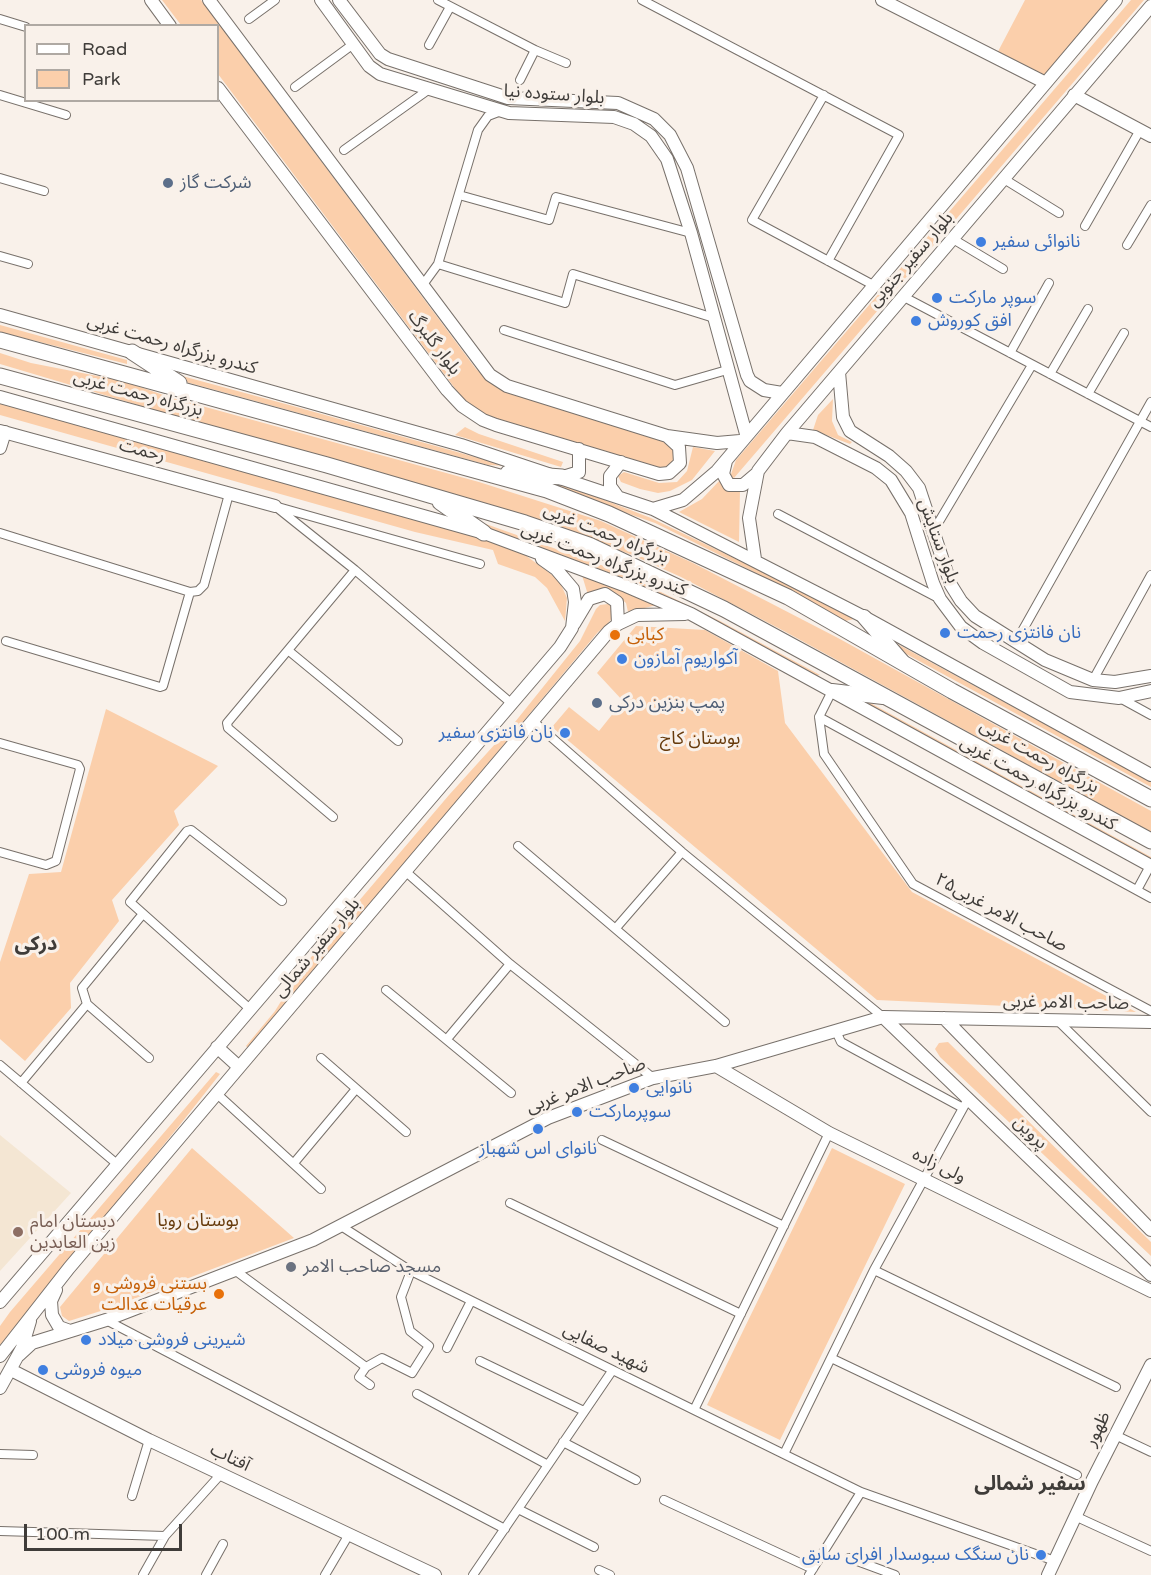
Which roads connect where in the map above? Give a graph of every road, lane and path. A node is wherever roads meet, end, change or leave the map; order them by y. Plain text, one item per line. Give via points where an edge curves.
1 (151, 0) edge
2 (209, 0) edge
3 (275, 0) edge
4 (321, 0) edge
5 (339, 0) edge
6 (438, 0) edge
7 (642, 0) edge
8 (882, 0) edge
9 (1116, 0) edge
10 (1151, 6) edge
11 (450, 7) junction
12 (0, 19) edge
13 (249, 19) dead end
14 (169, 24) edge
15 (24, 26) edge
16 (352, 45) junction
17 (429, 45) dead end
18 (535, 50) junction
19 (566, 63) dead end
20 (519, 80) dead end
21 (1044, 82) junction
22 (295, 87) dead end
23 (219, 89) edge
24 (428, 90) junction
25 (0, 95) edge
26 (824, 95) junction
27 (1074, 95) junction
28 (24, 102) edge
29 (24, 102) edge
30 (501, 111) junction
31 (66, 114) dead end
32 (1145, 133) edge
33 (344, 150) dead end
34 (0, 178) edge
35 (1004, 179) junction
36 (44, 191) dead end
37 (459, 195) junction
38 (1151, 206) edge
39 (1059, 213) dead end
40 (1085, 226) dead end
41 (691, 233) junction
42 (953, 239) junction
43 (1128, 245) dead end
44 (0, 256) edge
45 (828, 261) junction
46 (28, 264) dead end
47 (438, 264) junction
48 (1003, 269) dead end
49 (1049, 284) dead end
50 (422, 286) junction
51 (875, 286) junction
52 (904, 297) junction
53 (1088, 309) dead end
54 (0, 315) edge
55 (714, 318) junction
56 (504, 330) dead end
57 (1124, 333) dead end
58 (0, 340) edge
59 (132, 352) junction
60 (1010, 353) junction
61 (1032, 365) junction
62 (839, 372) junction
63 (1050, 374) junction
64 (747, 375) junction
65 (0, 376) edge
66 (729, 376) junction
67 (192, 391) junction
68 (782, 393) junction
69 (1088, 394) junction
70 (0, 397) edge
71 (1151, 402) edge
72 (1140, 421) junction
73 (1151, 427) edge
74 (3, 431) edge
75 (787, 433) junction
76 (667, 436) junction
77 (743, 437) junction
78 (862, 440) junction
79 (0, 448) edge
80 (579, 449) junction
81 (852, 456) junction
82 (727, 457) junction
83 (621, 462) junction
84 (470, 470) junction
85 (758, 471) junction
86 (562, 477) junction
87 (229, 494) junction
88 (430, 495) junction
89 (618, 497) junction
90 (275, 506) junction
91 (653, 510) junction
92 (778, 514) dead end
93 (934, 530) junction
94 (0, 533) edge
95 (484, 533) junction
96 (529, 550) junction
97 (755, 560) junction
98 (480, 564) dead end
99 (355, 570) junction
100 (1151, 575) edge
101 (190, 592) junction
102 (940, 599) junction
103 (691, 614) junction
104 (864, 617) junction
105 (618, 624) junction
106 (572, 628) junction
107 (6, 640) dead end
108 (1016, 642) junction
109 (289, 651) junction
110 (905, 664) junction
111 (1075, 672) junction
112 (1151, 676) edge
113 (1093, 680) junction
114 (832, 691) junction
115 (1067, 691) junction
116 (1151, 691) edge
117 (892, 698) junction
118 (1119, 698) junction
119 (511, 703) junction
120 (1151, 715) edge
121 (819, 717) junction
122 (534, 722) junction
123 (398, 741) dead end
124 (0, 743) edge
125 (1151, 776) edge
126 (1151, 799) edge
127 (333, 817) dead end
128 (1151, 841) edge
129 (518, 846) dead end
130 (0, 852) edge
131 (682, 852) junction
132 (1150, 866) edge
133 (405, 871) junction
134 (1137, 890) junction
135 (1151, 898) edge
136 (282, 901) dead end
137 (142, 915) junction
138 (616, 928) junction
139 (510, 964) junction
140 (386, 990) dead end
141 (87, 1004) junction
142 (250, 1009) junction
143 (1151, 1011) edge
144 (883, 1017) junction
145 (944, 1018) junction
146 (1058, 1021) junction
147 (725, 1022) dead end
148 (1151, 1022) edge
149 (836, 1031) junction
150 (447, 1039) junction
151 (218, 1047) junction
152 (149, 1058) dead end
153 (321, 1058) dead end
154 (0, 1065) edge
155 (716, 1066) junction
156 (240, 1067) junction
157 (653, 1078) junction
158 (21, 1083) junction
159 (356, 1089) junction
160 (216, 1093) junction
161 (511, 1093) dead end
162 (966, 1104) junction
163 (1151, 1112) edge
164 (406, 1132) dead end
165 (829, 1132) junction
166 (602, 1140) dead end
167 (294, 1163) junction
168 (117, 1164) junction
169 (924, 1179) junction
170 (321, 1189) dead end
171 (510, 1203) dead end
172 (341, 1226) junction
173 (784, 1226) junction
174 (1151, 1230) edge
175 (69, 1268) junction
176 (874, 1270) junction
177 (236, 1271) junction
178 (411, 1271) junction
179 (1151, 1275) edge
180 (1151, 1291) edge
181 (471, 1301) junction
182 (0, 1302) edge
183 (32, 1314) junction
184 (741, 1314) junction
185 (106, 1320) junction
186 (70, 1331) junction
187 (447, 1348) dead end
188 (19, 1355) junction
189 (0, 1356) edge
190 (831, 1358) junction
191 (480, 1361) dead end
192 (1151, 1365) edge
193 (366, 1367) junction
194 (11, 1370) junction
195 (612, 1371) junction
196 (370, 1384) dead end
197 (1116, 1387) dead end
198 (0, 1388) edge
199 (417, 1394) dead end
200 (694, 1410) junction
201 (585, 1411) junction
202 (1115, 1435) junction
203 (149, 1440) junction
204 (563, 1442) junction
205 (1151, 1452) edge
206 (0, 1454) edge
207 (784, 1454) junction
208 (33, 1455) dead end
209 (548, 1465) junction
210 (221, 1474) junction
211 (1077, 1475) dead end
212 (636, 1480) dead end
213 (861, 1492) junction
214 (132, 1497) dead end
215 (664, 1500) dead end
216 (518, 1509) junction
217 (1077, 1517) junction
218 (505, 1528) junction
219 (0, 1531) edge
220 (165, 1536) junction
221 (348, 1536) junction
222 (223, 1544) dead end
223 (594, 1547) dead end
224 (1151, 1551) edge
225 (849, 1558) dead end
226 (1054, 1561) junction
227 (599, 1570) dead end
228 (811, 1572) edge
229 (878, 1572) edge
230 (143, 1575) edge
231 (206, 1575) edge
232 (325, 1575) edge
233 (435, 1575) edge
234 (473, 1575) edge
235 (610, 1575) edge
236 (895, 1575) edge
237 (1048, 1575) edge

1 - 14 street
2 - 50 street, بلوار گلبرگ
3 - 13 street
4 - 16 street, بلوار ستوده نیا
5 - 64 street, بلوار ستوده نیا via 388,59 508,98 618,103 654,119 670,135 687,168
6 - 11 street
7 - 26 street
8 - 21 street
9 - 21 street, بلوار سفیر جنوبی
10 - 27 street, بلوار سفیر جنوبی
11 - 17 street
11 - 18 street
12 - 15 street
16 - 22 street
16 - 24 street, بلوار ستوده نیا via 380,74
18 - 19 street
18 - 20 street
21 - 51 street, بلوار سفیر جنوبی
23 - 80 street, بلوار گلبرگ via 462,406 483,420
24 - 30 street, بلوار ستوده نیا
24 - 33 street
25 - 29 street
26 - 45 street via 899,135
26 - 45 street via 752,220
27 - 32 street
27 - 35 street, بلوار سفیر جنوبی
28 - 31 street
30 - 37 street via 488,116 478,130
30 - 41 street, بلوار ستوده نیا via 614,117 634,124 651,136 667,159
32 - 40 street
34 - 36 street
35 - 39 street
35 - 42 street, بلوار سفیر جنوبی
37 - 41 street via 549,220 556,197
37 - 47 street
38 - 43 street
41 - 55 street, بلوار ستوده نیا
42 - 48 street
42 - 52 street, بلوار سفیر جنوبی
44 - 46 street
45 - 51 street
47 - 50 street
47 - 55 street via 565,303 573,274
49 - 60 street
50 - 76 street, بلوار گلبرگ via 498,381
51 - 68 street, بلوار سفیر جنوبی
52 - 60 street
52 - 62 street, بلوار سفیر جنوبی
53 - 63 street
54 - 59 street, کندرو بزرگراه رحمت غربی
55 - 66 street, بلوار ستوده نیا
56 - 66 street via 675,385
57 - 69 street
58 - 67 highway, بزرگراه رحمت غربی
59 - 67 highway
59 - 86 street, کندرو بزرگراه رحمت غربی
60 - 61 street
61 - 63 street
61 - 93 street
62 - 75 street, بلوار سفیر جنوبی
62 - 78 street, بلوار ستایش via 843,417 850,431
63 - 69 street
64 - 66 street via 740,386
64 - 68 street via 764,390
65 - 88 highway, بزرگراه رحمت غربی
66 - 77 street, بلوار ستوده نیا
67 - 84 highway, بزرگراه رحمت غربی
68 - 77 street, بلوار سفیر جنوبی
69 - 72 street
70 - 95 street, کندرو بزرگراه رحمت غربی
71 - 72 street
72 - 73 street
72 - 108 street
74 - 79 street
74 - 87 street, رحمت
75 - 81 street, بلوار ستایش via 815,436
75 - 85 street, بلوار سفیر جنوبی
76 - 77 street, بلوار گلبرگ via 717,443
76 - 83 street, بلوار گلبرگ via 679,447 681,456 680,463 669,473 659,474
77 - 82 street, بلوار سفیر جنوبی
78 - 81 street via 852,449
78 - 93 street, بلوار ستایش via 890,456 906,471 919,488
80 - 83 street, بلوار گلبرگ
80 - 86 street via 579,472
81 - 102 street, بلوار ستایش via 876,468 902,494
82 - 85 street via 723,474 729,485 743,485
82 - 91 street, بلوار سفیر جنوبی via 695,493
83 - 89 street via 610,476 610,486
84 - 86 highway
84 - 110 highway, بزرگراه رحمت غربی via 547,490 609,514 788,597
85 - 97 street, بلوار سفیر جنوبی via 749,518
86 - 89 street, کندرو بزرگراه رحمت غربی
87 - 90 street, رحمت
87 - 101 street via 204,585
88 - 95 highway
88 - 117 highway, بزرگراه رحمت غربی via 579,541 642,568
89 - 91 street, کندرو بزرگراه رحمت غربی
90 - 98 street
90 - 99 street
91 - 97 street, کندرو بزرگراه رحمت غربی
92 - 102 street
93 - 108 street, بلوار ستایش via 951,585 961,602 975,616
94 - 101 street
95 - 96 street, کندرو بزرگراه رحمت غربی
96 - 103 street, کندرو بزرگراه رحمت غربی
96 - 106 street, بلوار سفیر شمالی via 556,569 573,589
97 - 104 street, کندرو بزرگراه رحمت غربی
99 - 109 street
99 - 119 street
100 - 113 street
101 - 107 street via 160,687
102 - 115 street, بلوار ستایش via 962,627 983,643
103 - 105 street via 637,615
103 - 114 street, کندرو بزرگراه رحمت غربی
104 - 110 main road
104 - 125 street, کندرو بزرگراه رحمت غربی
105 - 106 street via 616,602 605,594 589,599
105 - 122 street, بلوار سفیر شمالی
106 - 119 street, بلوار سفیر شمالی
108 - 111 street, بلوار ستایش
109 - 123 street
109 - 127 street via 227,726
110 - 126 highway, بزرگراه رحمت غربی
111 - 113 street, بلوار ستایش
111 - 115 street
112 - 113 street, بلوار ستایش via 1115,682
114 - 117 main road
114 - 121 street
114 - 132 street, کندرو بزرگراه رحمت غربی
115 - 118 street, بلوار ستایش
116 - 118 street, بلوار ستایش
117 - 128 highway, بزرگراه رحمت غربی
118 - 120 street
119 - 142 street, بلوار سفیر شمالی
121 - 134 street
121 - 143 street, صاحب الامر غربی۲۵ via 824,754 913,885
122 - 131 street
122 - 133 street, بلوار سفیر شمالی
124 - 130 street via 80,768 56,861 46,865
129 - 138 street
131 - 138 street
131 - 144 street
132 - 134 street
133 - 139 street
133 - 156 street, بلوار سفیر شمالی
134 - 135 street
136 - 137 street via 191,830 130,900
137 - 141 street via 82,988
137 - 142 street
138 - 147 street
139 - 150 street
139 - 157 street
140 - 150 street
141 - 152 street
141 - 158 street
142 - 151 street, بلوار سفیر شمالی
144 - 145 street, صاحب الامر غربی
144 - 149 street, صاحب الامر غربی
144 - 162 street, پروین
145 - 146 street, صاحب الامر غربی
145 - 174 street, پروین
146 - 148 street, صاحب الامر غربی
146 - 163 street
149 - 155 street, صاحب الامر غربی
149 - 162 street via 841,1042
150 - 161 street
151 - 156 street
151 - 168 street, بلوار سفیر شمالی
153 - 159 street
154 - 158 street
155 - 157 street, صاحب الامر غربی
155 - 165 street, ولی زاده
156 - 160 street, بلوار سفیر شمالی
157 - 172 street, صاحب الامر غربی via 548,1118
158 - 168 street
159 - 164 street
159 - 167 street
160 - 167 street
160 - 175 street, بلوار سفیر شمالی
162 - 169 street
162 - 179 street, پروین
165 - 169 street, ولی زاده
165 - 173 street
166 - 173 street
167 - 170 street
168 - 182 street, بلوار سفیر شمالی
169 - 176 street
169 - 180 street, ولی زاده
171 - 184 street
172 - 177 street, صاحب الامر غربی
172 - 178 street, شهید صفایی
173 - 184 street
175 - 183 street, بلوار سفیر شمالی
175 - 186 street via 55,1292 51,1309 59,1327
176 - 190 street
176 - 197 street
177 - 185 street, صاحب الامر غربی
177 - 193 street
178 - 181 street, شهید صفایی
178 - 193 street via 401,1297 410,1331 429,1346 412,1373 382,1358
181 - 187 street
181 - 195 street, شهید صفایی
183 - 188 street
183 - 189 street, بلوار سفیر شمالی
184 - 200 street
185 - 186 street, صاحب الامر غربی
185 - 218 street
186 - 188 street, صاحب الامر غربی via 32,1343
188 - 194 street
190 - 207 street
190 - 211 street
191 - 201 street
192 - 202 street, ظهور
193 - 196 street via 359,1377
194 - 198 street
194 - 203 street, آفتاب
195 - 200 street, شهید صفایی
195 - 201 street
199 - 209 street
200 - 207 street, شهید صفایی
201 - 204 street
202 - 205 street
202 - 217 street, ظهور
203 - 210 street, آفتاب
203 - 214 street
204 - 209 street
204 - 212 street
206 - 208 street
207 - 213 street, شهید صفایی
209 - 216 street
210 - 220 street
210 - 221 street, آفتاب
213 - 226 street, شهید صفایی
213 - 228 street
215 - 228 street
216 - 218 street
216 - 223 street
217 - 224 street
217 - 226 street, ظهور
218 - 234 street
219 - 220 street
220 - 230 street
221 - 232 street
221 - 233 street, آفتاب
222 - 231 street
225 - 229 street
226 - 237 street, ظهور
227 - 235 street
229 - 236 street

